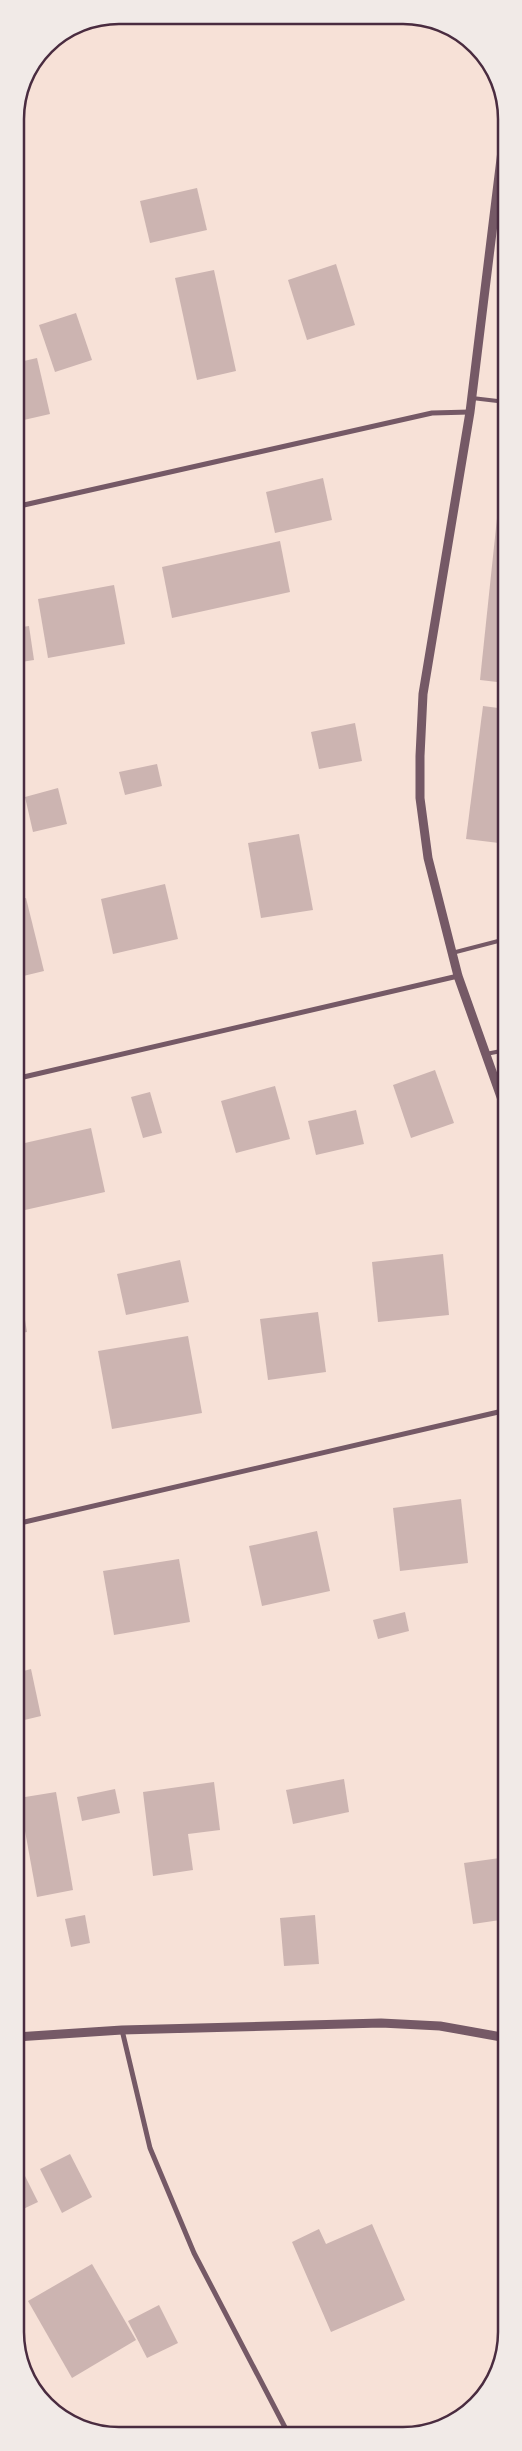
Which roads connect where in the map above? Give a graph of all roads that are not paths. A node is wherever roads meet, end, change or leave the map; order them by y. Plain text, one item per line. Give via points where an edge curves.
1 (498, 184) edge
2 (472, 398) junction
3 (498, 401) edge
4 (470, 412) junction
5 (24, 505) edge
6 (498, 941) edge
7 (452, 953) junction
8 (458, 976) junction
9 (498, 1052) edge
10 (486, 1054) junction
11 (24, 1077) edge
12 (498, 1088) edge
13 (498, 1412) edge
14 (24, 1522) edge
15 (122, 2030) junction
16 (24, 2036) edge
17 (498, 2037) edge
18 (285, 2427) edge

1 - 2 street
2 - 3 lane
2 - 4 street
4 - 5 street via 432,413
4 - 7 street via 423,694 421,723 420,798 428,858
6 - 7 lane
7 - 8 street
8 - 10 street
8 - 11 street
9 - 10 lane
10 - 12 street
13 - 14 street
15 - 16 street
15 - 17 street via 414,2023
15 - 18 street via 150,2148 194,2253

